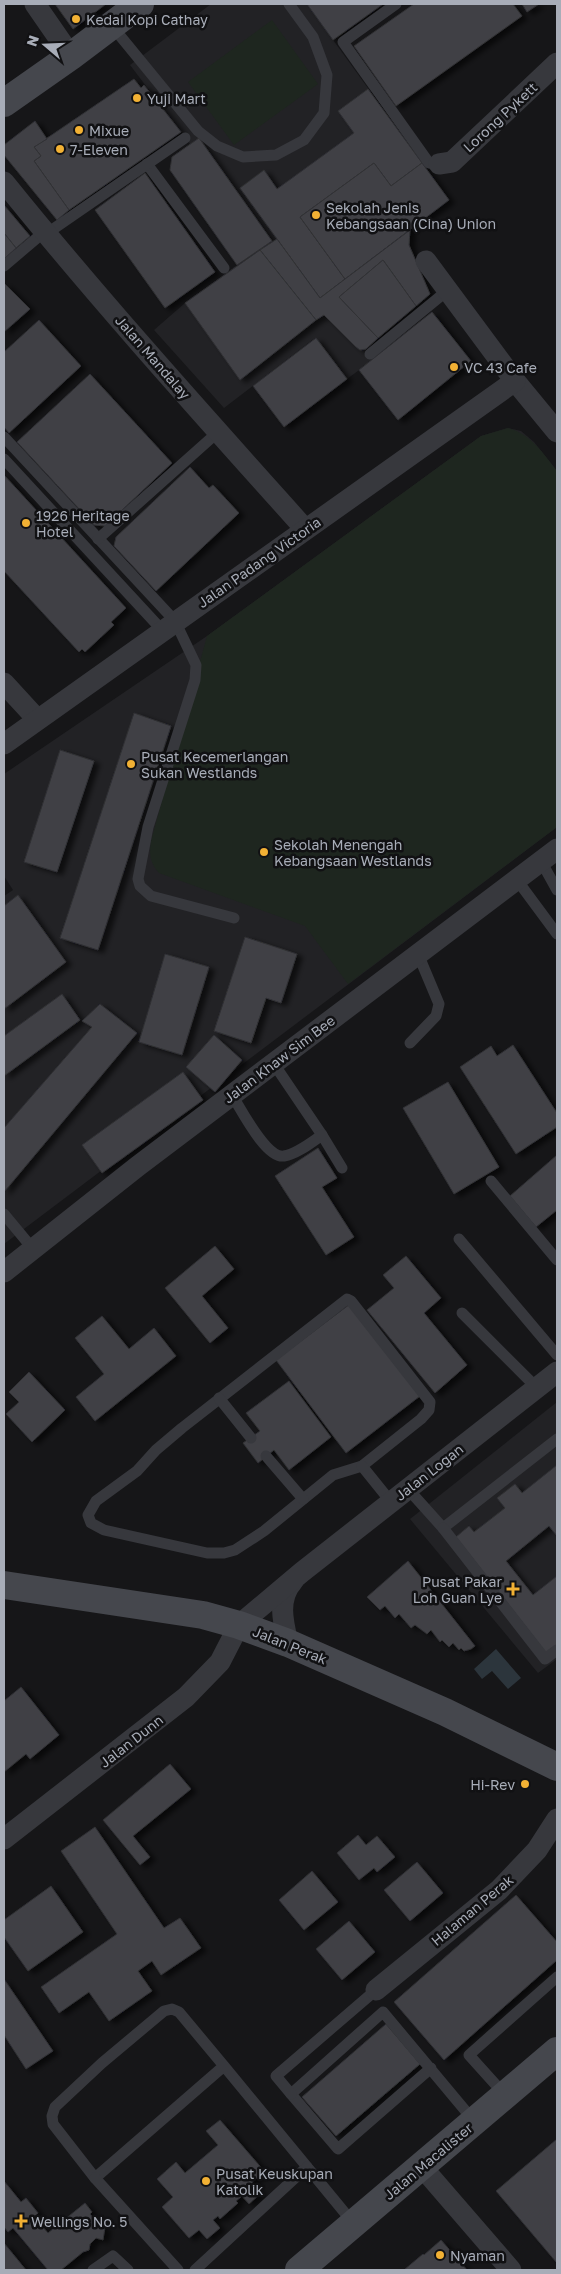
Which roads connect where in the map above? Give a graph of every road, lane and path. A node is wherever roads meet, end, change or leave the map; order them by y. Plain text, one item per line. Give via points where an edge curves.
1 (35, 4) edge
2 (140, 4) edge
3 (290, 4) edge
4 (396, 4) edge
5 (112, 26) junction
6 (71, 56) junction
7 (557, 63) edge
8 (4, 103) edge
9 (185, 138) dead end
10 (147, 164) junction
11 (439, 164) joint
12 (4, 182) edge
13 (45, 233) junction
14 (426, 261) dead end
15 (4, 266) edge
16 (224, 268) dead end
17 (448, 290) junction
18 (370, 354) dead end
19 (514, 381) junction
20 (218, 432) junction
21 (557, 432) edge
22 (4, 437) edge
23 (4, 459) edge
24 (305, 529) junction
25 (98, 539) junction
26 (168, 626) junction
27 (4, 683) edge
28 (37, 719) junction
29 (4, 744) edge
30 (549, 855) edge
31 (517, 880) junction
32 (557, 890) edge
33 (234, 918) dead end
34 (557, 934) edge
35 (418, 954) junction
36 (410, 1042) dead end
37 (274, 1064) junction
38 (232, 1095) junction
39 (322, 1135) junction
40 (342, 1168) dead end
41 (491, 1182) dead end
42 (4, 1214) edge
43 (459, 1239) dead end
44 (33, 1249) junction
45 (557, 1260) edge
46 (4, 1272) edge
47 (462, 1313) dead end
48 (557, 1355) edge
49 (557, 1372) edge
50 (537, 1388) junction
51 (219, 1398) junction
52 (251, 1438) dead end
53 (557, 1439) edge
54 (266, 1456) dead end
55 (362, 1466) junction
56 (408, 1489) junction
57 (303, 1499) junction
58 (391, 1502) junction
59 (443, 1528) junction
60 (302, 1572) junction
61 (4, 1585) edge
62 (239, 1625) junction
63 (288, 1643) junction
64 (557, 1650) edge
65 (557, 1767) edge
66 (557, 1819) edge
67 (4, 1839) edge
68 (557, 1977) edge
69 (376, 1990) joint
70 (557, 2051) edge
71 (224, 2066) junction
72 (431, 2068) junction
73 (291, 2094) junction
74 (505, 2095) junction
75 (474, 2122) junction
76 (307, 2167) junction
77 (422, 2167) junction
78 (95, 2178) junction
79 (354, 2224) junction
80 (93, 2270) edge
81 (128, 2270) edge
82 (178, 2270) edge
83 (195, 2270) edge
84 (299, 2270) edge
85 (511, 2270) edge

1 - 6 street
2 - 5 main road
3 - 5 lane via 312,37 327,75 324,113 304,140 276,155 242,157 218,146 198,131
4 - 11 lane via 343,42 429,163
5 - 6 main road
6 - 8 main road
7 - 11 street, Lorong Pykett via 452,162
9 - 10 lane
10 - 13 lane
10 - 16 lane
12 - 13 street, Jalan Mandalay
13 - 15 lane
13 - 20 street, Jalan Mandalay
14 - 17 street
17 - 18 lane
17 - 19 street
19 - 21 street
19 - 24 street, Jalan Padang Victoria
20 - 24 street, Jalan Mandalay
20 - 25 lane
22 - 25 lane
23 - 26 lane
24 - 26 street, Jalan Padang Victoria
25 - 26 lane
26 - 28 street, Jalan Padang Victoria
26 - 33 lane via 196,665 195,680 148,827 138,880 151,896
27 - 28 street
28 - 29 street, Jalan Padang Victoria
30 - 31 street, Jalan Khaw Sim Bee
30 - 32 lane
31 - 34 lane
31 - 35 street, Jalan Khaw Sim Bee
35 - 36 lane via 439,1004 436,1016
35 - 37 street, Jalan Khaw Sim Bee
37 - 38 street, Jalan Khaw Sim Bee
37 - 39 lane
38 - 39 lane via 266,1148 275,1154 283,1156
38 - 44 street, Jalan Khaw Sim Bee
39 - 40 lane
41 - 45 lane
42 - 44 lane
43 - 48 lane
44 - 46 street, Jalan Khaw Sim Bee
47 - 50 lane
49 - 50 street, Jalan Logan
50 - 56 street, Jalan Logan
51 - 52 lane
51 - 55 lane via 344,1301 351,1301 430,1402 429,1410 421,1420
51 - 57 lane via 156,1450 137,1471 96,1501 88,1515 91,1523 104,1530 207,1553 224,1553 236,1550 258,1536
53 - 59 lane
54 - 57 lane
55 - 57 lane via 333,1475
55 - 58 lane
56 - 58 street, Jalan Logan
56 - 59 lane
58 - 60 street, Jalan Logan
59 - 64 lane via 545,1659
60 - 62 street, Jalan Logan
60 - 63 street, Jalan Logan via 289,1586 282,1606
61 - 62 main road, Jalan Perak via 203,1615
62 - 63 main road, Jalan Perak
62 - 67 street, Jalan Dunn via 220,1662 186,1697
63 - 65 main road, Jalan Perak via 445,1712
66 - 69 street, Halaman Perak via 537,1850 499,1890
68 - 74 lane via 469,2055
69 - 73 lane via 276,2076
70 - 74 main road, Jalan Macalister
71 - 76 lane
71 - 78 lane
71 - 78 lane via 180,2012 172,2009 164,2011 102,2063 55,2107 52,2116 53,2124
72 - 73 lane via 338,2149
72 - 73 lane via 383,2012
72 - 75 lane
74 - 75 main road, Jalan Macalister
75 - 77 main road, Jalan Macalister
76 - 79 lane
76 - 83 lane
77 - 79 main road, Jalan Macalister
77 - 85 street
78 - 82 lane
79 - 84 main road, Jalan Macalister
80 - 81 lane via 113,2256

